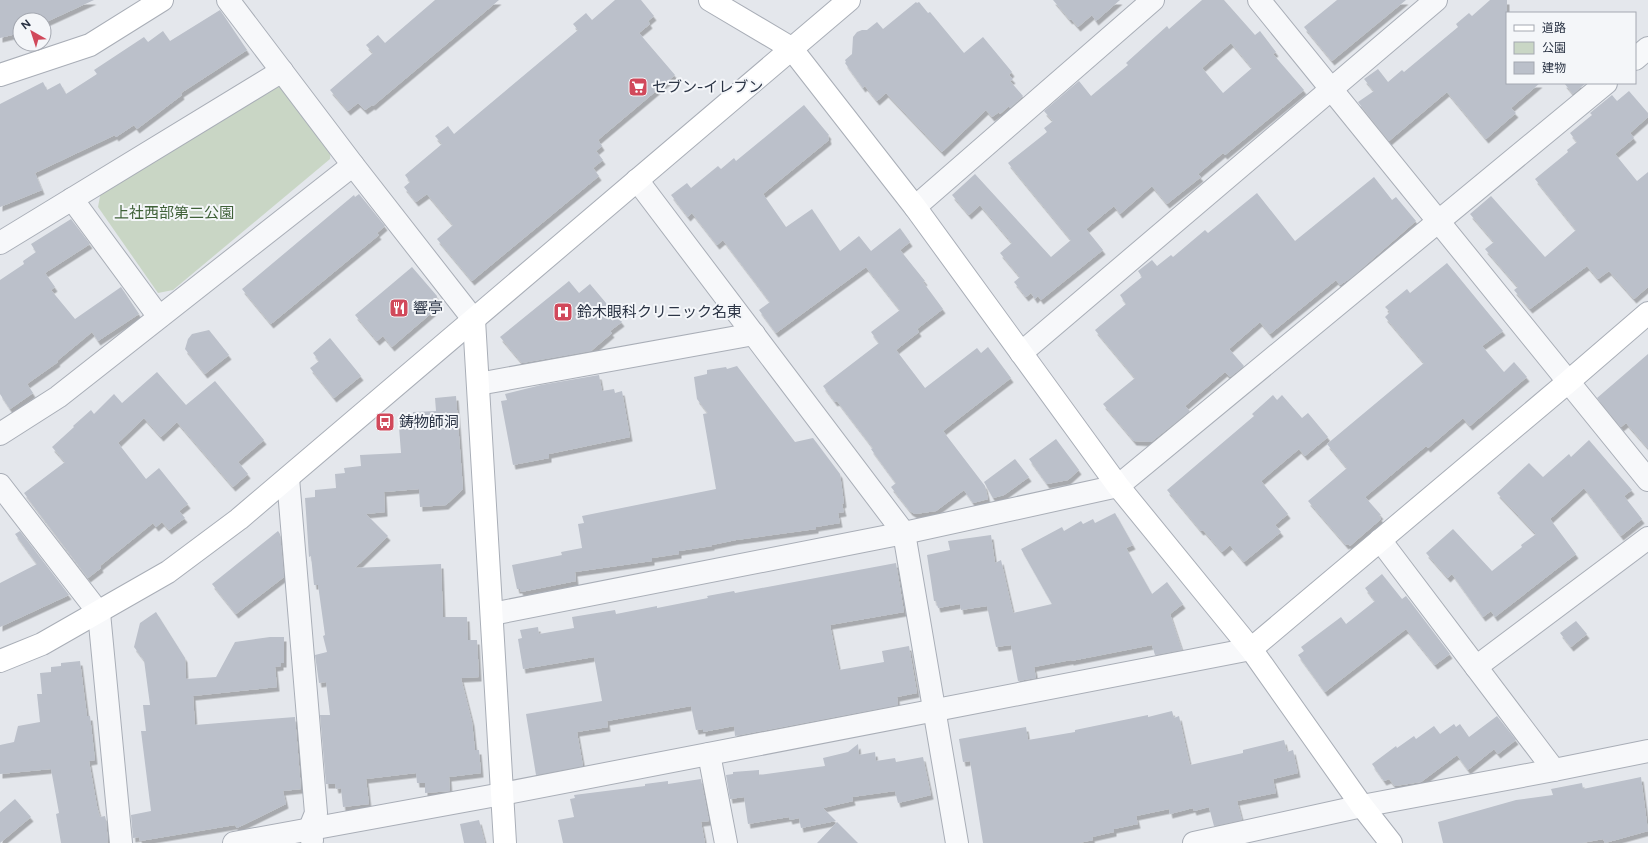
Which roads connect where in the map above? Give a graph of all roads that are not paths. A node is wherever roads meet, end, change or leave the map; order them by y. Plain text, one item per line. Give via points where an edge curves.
1 (162, 0) edge
2 (228, 0) edge
3 (710, 0) edge
4 (849, 0) edge
5 (1153, 0) edge
6 (1259, 0) edge
7 (1436, 0) edge
8 (791, 48) junction
9 (1648, 48) edge
10 (1636, 58) edge
11 (282, 71) junction
12 (0, 75) edge
13 (1605, 84) edge
14 (1332, 88) junction
15 (353, 165) junction
16 (637, 180) junction
17 (72, 199) junction
18 (915, 207) junction
19 (1439, 221) junction
20 (0, 243) edge
21 (1648, 313) edge
22 (159, 318) junction
23 (474, 320) junction
24 (754, 334) junction
25 (1021, 353) junction
26 (1568, 382) junction
27 (478, 384) junction
28 (0, 434) edge
29 (288, 478) junction
30 (1648, 480) edge
31 (0, 485) edge
32 (1118, 486) junction
33 (904, 533) junction
34 (1648, 538) edge
35 (1380, 540) junction
36 (99, 613) junction
37 (492, 614) junction
38 (1250, 649) junction
39 (0, 661) edge
40 (1476, 667) junction
41 (934, 710) junction
42 (1648, 751) edge
43 (709, 754) junction
44 (1554, 770) junction
45 (502, 794) junction
46 (1362, 806) junction
47 (312, 836) edge
48 (121, 843) edge
49 (234, 843) edge
50 (505, 843) edge
51 (726, 843) edge
52 (957, 843) edge
53 (1194, 843) edge
54 (1391, 843) edge

1 - 12 street via 90,44
2 - 11 street
3 - 8 street
4 - 8 street
5 - 18 street
6 - 14 street
7 - 14 street
8 - 16 street
8 - 18 street
9 - 10 street
11 - 15 street
11 - 17 street
13 - 19 street
14 - 19 street
14 - 25 street
15 - 22 street
15 - 23 street
16 - 23 street
16 - 24 street
17 - 20 street
17 - 22 street
18 - 25 street
19 - 26 street
19 - 32 street
21 - 26 street
22 - 28 street via 58,397
23 - 27 street
23 - 29 street
24 - 27 street
24 - 33 street
25 - 32 street
26 - 30 street
26 - 35 street
27 - 37 street
29 - 36 street via 239,519 168,572
29 - 47 street via 316,813
31 - 36 street
32 - 33 street
32 - 38 street
33 - 37 street
33 - 41 street
34 - 40 street
35 - 38 street
35 - 40 street
36 - 39 street via 42,644
36 - 48 street
37 - 45 street
38 - 41 street
38 - 46 street
40 - 44 street
41 - 43 street
41 - 52 street
42 - 44 street
43 - 45 street
43 - 51 street
44 - 46 street
45 - 47 street
45 - 50 street
46 - 53 street
46 - 54 street
47 - 49 street

